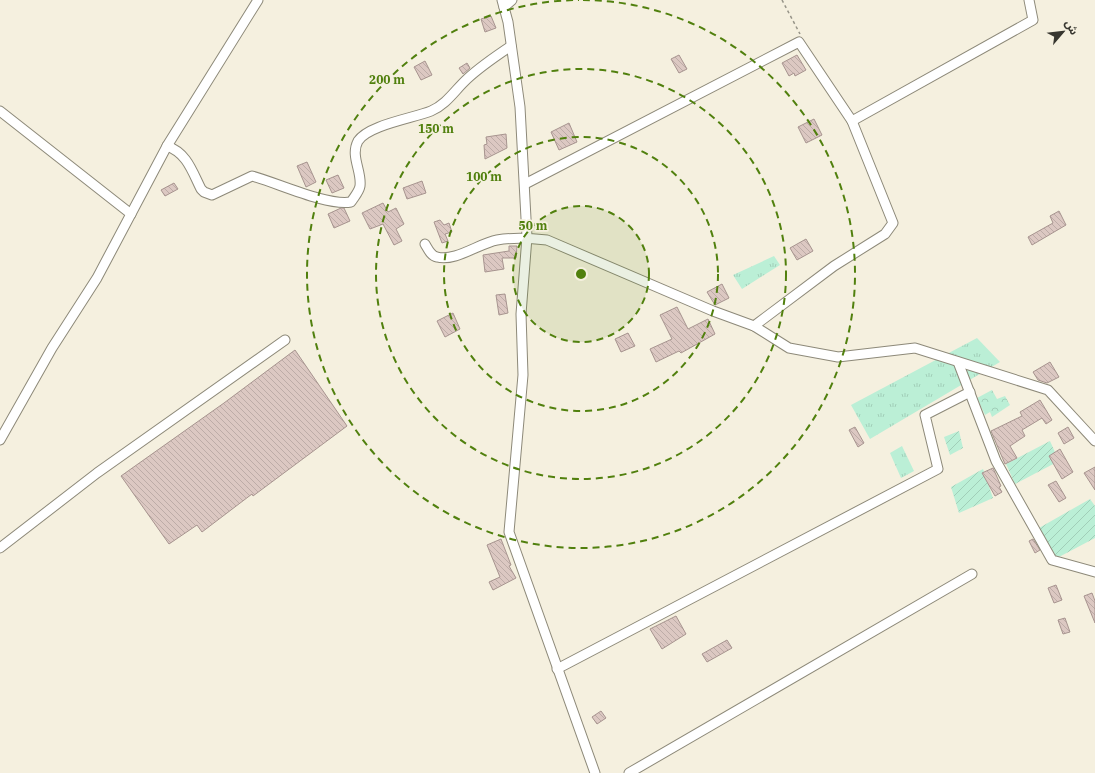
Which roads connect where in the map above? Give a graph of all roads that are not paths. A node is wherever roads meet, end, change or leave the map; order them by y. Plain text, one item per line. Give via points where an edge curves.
1 (258, 0) edge
2 (512, 0) edge
3 (1029, 0) edge
4 (503, 3) edge
5 (511, 46) junction
6 (0, 111) edge
7 (852, 121) junction
8 (167, 146) junction
9 (525, 184) junction
10 (131, 214) junction
11 (527, 238) junction
12 (424, 244) dead end
13 (754, 326) junction
14 (285, 340) dead end
15 (958, 362) junction
16 (970, 392) junction
17 (0, 440) edge
18 (1095, 441) edge
19 (0, 548) edge
20 (1095, 572) edge
21 (972, 574) dead end
22 (557, 669) junction
23 (595, 773) edge
24 (629, 773) edge

1 - 8 street
2 - 4 street
3 - 7 street via 1033,20
4 - 5 street
5 - 8 street via 482,66 452,96 431,110 373,130 359,140 355,149 360,186 351,202 322,199 252,176 212,195 201,189 181,152
5 - 9 street via 520,107
6 - 10 street
7 - 9 street via 799,42
7 - 13 street via 893,223 886,234 834,266
8 - 10 street
9 - 11 street
10 - 17 street via 97,278 44,361
11 - 12 street via 495,240 448,257 431,254
11 - 13 street via 547,240
11 - 22 street via 521,314 523,375 509,532
13 - 15 street via 789,348 838,357 915,348
14 - 19 street via 97,473
15 - 16 street
15 - 18 street via 1048,390
16 - 20 street via 996,461 1052,560
16 - 22 street via 925,415 938,469
21 - 24 street
22 - 23 street

